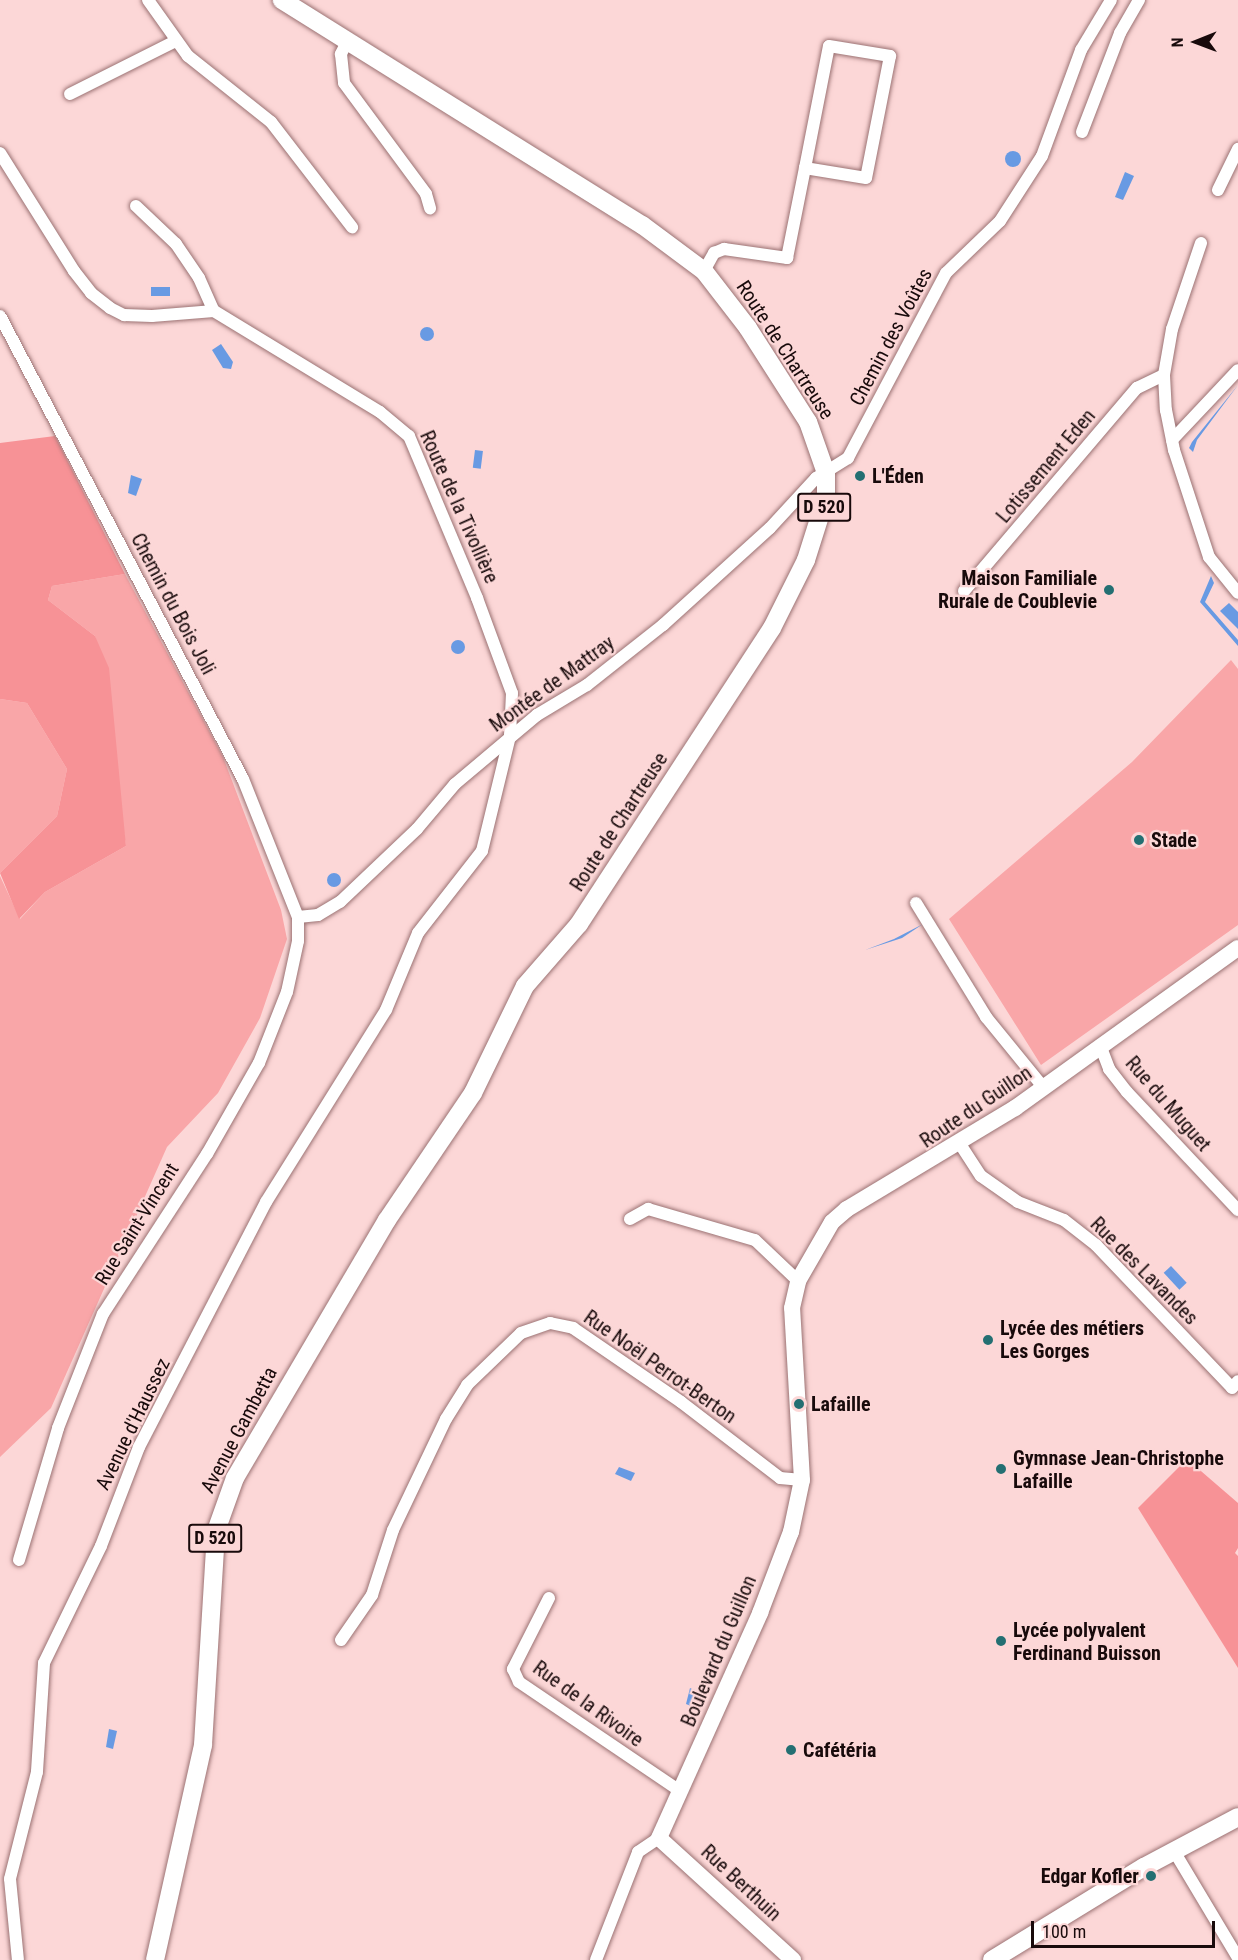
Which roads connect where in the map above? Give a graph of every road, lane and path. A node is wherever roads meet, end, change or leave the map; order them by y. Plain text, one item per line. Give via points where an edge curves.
1 (148, 0) edge
2 (282, 0) edge
3 (1111, 0) edge
4 (1139, 0) edge
5 (348, 40) junction
6 (176, 41) junction
7 (70, 94) dead end
8 (1082, 132) dead end
9 (1238, 149) edge
10 (0, 153) edge
11 (805, 168) junction
12 (1218, 190) dead end
13 (136, 206) dead end
14 (430, 208) dead end
15 (352, 227) dead end
16 (1201, 243) dead end
17 (704, 271) junction
18 (214, 311) junction
19 (0, 316) edge
20 (1238, 370) edge
21 (1164, 375) junction
22 (1172, 440) junction
23 (826, 473) junction
24 (964, 591) dead end
25 (1238, 593) edge
26 (510, 736) junction
27 (916, 903) dead end
28 (298, 917) junction
29 (1238, 948) edge
30 (398, 978) joint
31 (1100, 1045) junction
32 (1043, 1087) junction
33 (960, 1144) junction
34 (424, 1167) joint
35 (1238, 1210) edge
36 (630, 1219) dead end
37 (798, 1281) junction
38 (793, 1334) joint
39 (1238, 1381) edge
40 (802, 1480) junction
41 (19, 1560) dead end
42 (549, 1598) dead end
43 (341, 1640) dead end
44 (680, 1791) junction
45 (1238, 1817) edge
46 (660, 1838) junction
47 (1174, 1851) junction
48 (1238, 1958) edge
49 (18, 1960) edge
50 (155, 1960) edge
51 (596, 1960) edge
52 (793, 1960) edge
53 (992, 1960) edge
54 (1015, 1960) edge
55 (1233, 1960) edge

1 - 6 street
2 - 5 main road, Route de Chartreuse / D 520
3 - 23 street, Chemin des Voûtes via 1081,50 1042,156 1000,221 946,273 848,458
4 - 8 street via 1120,33
5 - 14 street via 341,54 344,83 426,194
5 - 17 main road, Route de Chartreuse / D 520 via 642,225
6 - 7 street
6 - 15 street via 188,56 271,122
9 - 12 street
10 - 18 street via 74,271 91,293 110,308 124,315 152,316
11 - 11 street via 866,178 890,56 829,46
11 - 17 street via 787,258 724,249 714,253
13 - 18 street via 176,244
16 - 21 street via 1172,329
17 - 23 main road, Route de Chartreuse / D 520 via 748,328 808,422
18 - 26 street, Route de la Tivollière via 380,412 410,436 512,693
19 - 28 street, Chemin du Bois Joli via 243,779
20 - 22 street
21 - 22 street
21 - 24 street, Lotissement Eden via 1137,388
22 - 25 street via 1209,557
23 - 26 street, Montée de Mattray via 744,553 587,685 537,714
23 - 34 main road, Route de Chartreuse / D 520 via 826,497 818,531 772,628 579,924 525,986 473,1093
26 - 28 street, Montée de Mattray via 455,784 417,829 340,902 318,915
26 - 30 street, Route de la Tivollière via 482,851 418,933
27 - 32 street via 986,1017
28 - 41 street, Rue Saint-Vincent via 298,941 287,992 260,1063 207,1154 103,1314 58,1428
29 - 31 street, Route du Guillon
30 - 49 street, Avenue d'Haussez via 386,1010 266,1202 139,1447 101,1546 44,1663 37,1772 10,1879
31 - 32 street, Route du Guillon
31 - 35 street, Rue du Muguet via 1109,1069 1127,1092
32 - 33 street, Route du Guillon
33 - 37 street, Route du Guillon via 847,1209 832,1222
33 - 39 street, Rue des Lavandes via 981,1176 1018,1202 1064,1220 1088,1239 1232,1388
34 - 50 main road, Avenue Gambetta / D 520 via 387,1220 261,1430 224,1504 213,1557 203,1745
36 - 37 street via 648,1209 754,1240
37 - 38 street, Route du Guillon via 792,1308
38 - 40 street, Boulevard du Guillon
40 - 43 street, Rue Noël Perrot-Berton via 780,1478 681,1401 573,1328 550,1323 521,1333 466,1384 393,1530 372,1595
40 - 44 street, Boulevard du Guillon via 791,1533 760,1613
42 - 44 street, Rue de la Rivoire via 513,1668 519,1683
44 - 46 street, Boulevard du Guillon
45 - 47 main road
46 - 51 street via 638,1852
46 - 52 street, Rue Berthuin
47 - 48 street
47 - 53 main road
47 - 54 main road via 1150,1876
48 - 55 street

